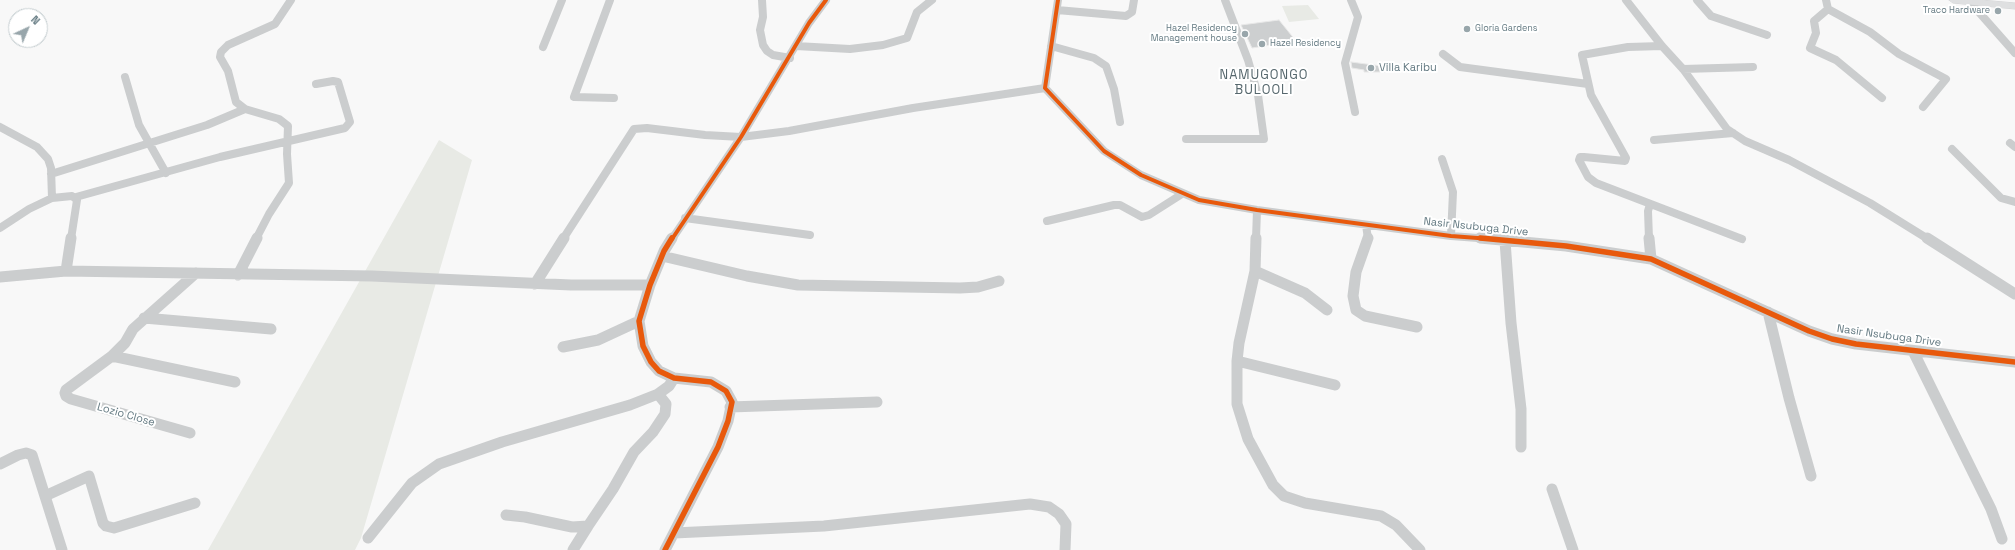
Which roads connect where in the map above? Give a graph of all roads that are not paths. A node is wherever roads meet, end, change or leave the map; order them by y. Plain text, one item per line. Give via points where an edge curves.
1 (291, 0) edge
2 (562, 0) edge
3 (610, 0) edge
4 (762, 0) edge
5 (826, 0) edge
6 (932, 0) edge
7 (1058, 0) edge
8 (1134, 0) edge
9 (1226, 0) edge
10 (1351, 0) edge
11 (1626, 0) edge
12 (1697, 0) edge
13 (1826, 0) edge
14 (1953, 0) edge
15 (1970, 2) junction
16 (2015, 6) edge
17 (1828, 9) junction
18 (1057, 10) junction
19 (1767, 35) dead end
20 (796, 46) junction
21 (1051, 46) junction
22 (1662, 46) junction
23 (543, 47) dead end
24 (2015, 53) edge
25 (1442, 54) dead end
26 (790, 58) junction
27 (1753, 67) dead end
28 (1683, 69) junction
29 (125, 77) dead end
30 (316, 84) dead end
31 (1588, 84) junction
32 (1045, 88) junction
33 (614, 98) dead end
34 (1882, 98) dead end
35 (1923, 107) dead end
36 (245, 109) junction
37 (1355, 112) dead end
38 (1120, 122) dead end
39 (0, 127) edge
40 (1733, 133) junction
41 (741, 137) junction
42 (1186, 139) dead end
43 (289, 140) junction
44 (1654, 140) dead end
45 (149, 143) junction
46 (1952, 149) dead end
47 (1442, 159) dead end
48 (166, 173) junction
49 (51, 174) junction
50 (1182, 194) junction
51 (76, 197) junction
52 (52, 198) junction
53 (2015, 202) edge
54 (1650, 204) junction
55 (1257, 210) junction
56 (685, 218) junction
57 (1047, 221) dead end
58 (1366, 225) junction
59 (0, 228) edge
60 (810, 235) dead end
61 (1451, 236) junction
62 (1742, 239) dead end
63 (1505, 241) junction
64 (662, 256) junction
65 (1651, 259) junction
66 (66, 271) junction
67 (1255, 271) junction
68 (196, 273) junction
69 (238, 275) junction
70 (0, 277) edge
71 (999, 281) dead end
72 (535, 284) junction
73 (650, 285) junction
74 (2015, 294) edge
75 (1327, 310) dead end
76 (1768, 312) junction
77 (144, 318) junction
78 (639, 321) junction
79 (1417, 327) dead end
80 (271, 329) dead end
81 (563, 348) dead end
82 (1913, 351) junction
83 (112, 356) junction
84 (1237, 361) junction
85 (2015, 362) edge
86 (674, 378) junction
87 (235, 382) dead end
88 (1335, 385) dead end
89 (658, 394) junction
90 (877, 402) dead end
91 (730, 407) junction
92 (190, 433) dead end
93 (1521, 447) dead end
94 (0, 464) edge
95 (1811, 476) dead end
96 (1552, 489) dead end
97 (46, 496) junction
98 (195, 503) dead end
99 (506, 515) dead end
100 (588, 526) junction
101 (674, 533) junction
102 (368, 538) dead end
103 (2002, 539) dead end
104 (62, 550) edge
105 (573, 550) edge
106 (665, 550) edge
107 (1065, 550) edge
108 (1420, 550) edge
109 (1573, 550) edge

1 - 36 street via 275,24 228,45 221,52 220,57 228,71 236,102
2 - 23 street
3 - 33 street via 574,97
4 - 26 street via 763,17 760,30 763,45 773,55
5 - 20 street
6 - 20 street via 917,12 907,38 883,45 850,49
7 - 18 street
8 - 18 street via 1132,12 1126,16
9 - 42 street via 1258,95 1264,139
10 - 37 street via 1358,16 1346,63
11 - 22 street
12 - 19 street via 1711,16
13 - 17 street
14 - 15 main road
15 - 16 main road
15 - 24 street
17 - 34 street via 1814,21 1816,33 1810,48 1836,60
17 - 35 street via 1870,32 1899,54 1946,79
18 - 21 street
20 - 26 street
21 - 32 street
21 - 38 street via 1094,58 1106,66 1114,89
22 - 28 street
22 - 31 street via 1628,47 1584,54 1582,58
25 - 31 street via 1460,67
26 - 41 street
27 - 28 street
28 - 40 street via 1727,129
29 - 45 street via 139,125
30 - 43 street via 338,82 350,122 339,130
31 - 54 street via 1591,95 1626,158 1621,161 1580,158 1586,174 1596,183
32 - 41 street
32 - 50 street, Nasir Nsubuga Drive via 1104,151 1140,175
36 - 43 street via 285,122
36 - 45 street via 207,125
39 - 49 street via 37,147 48,159
40 - 44 street
40 - 74 street via 1870,203
41 - 56 street
41 - 72 street via 634,129
43 - 48 street
43 - 69 street via 289,183 269,214
45 - 48 street
45 - 49 street
46 - 53 street via 2001,198
47 - 61 street via 1453,192
48 - 51 street
49 - 52 street
50 - 55 street, Nasir Nsubuga Drive via 1199,200
50 - 57 street via 1142,217 1120,205 1114,205
51 - 52 street
51 - 66 street
52 - 59 street
54 - 62 street
54 - 65 street via 1648,222
55 - 58 street, Nasir Nsubuga Drive
55 - 67 street
56 - 60 street
56 - 64 street
58 - 61 street, Nasir Nsubuga Drive
58 - 79 street via 1368,239 1356,272 1353,296 1356,310 1365,316
61 - 63 street, Nasir Nsubuga Drive
63 - 65 street, Nasir Nsubuga Drive via 1566,246
63 - 93 street via 1521,409
64 - 71 street via 798,285 960,288 978,287
64 - 73 street
65 - 76 street, Nasir Nsubuga Drive
66 - 68 street
66 - 70 street
67 - 75 street via 1305,293
67 - 84 street
68 - 69 street
68 - 77 street
69 - 72 street via 372,276
72 - 73 street
73 - 78 street
76 - 82 street, Nasir Nsubuga Drive via 1832,339
76 - 95 street
77 - 80 street
77 - 83 street
78 - 81 street via 598,340
78 - 86 street via 643,346 651,362 659,371
82 - 85 street, Nasir Nsubuga Drive
82 - 103 street
83 - 87 street
83 - 92 street, Lozio Close via 66,390 66,396
84 - 88 street
84 - 108 street via 1237,404 1240,419 1273,486 1291,499 1305,503 1381,516 1396,525
86 - 89 street via 669,386
86 - 91 street via 711,382 720,386 730,395
89 - 100 street via 666,404 664,414 653,432 634,452
89 - 102 street via 439,464 412,483
90 - 91 street
91 - 101 street via 718,446
94 - 97 street via 18,455 32,455
96 - 109 street
97 - 98 street via 89,476 103,523 114,528
97 - 104 street
99 - 100 street via 572,527
100 - 105 street
101 - 106 street
101 - 107 street via 824,526 1030,504 1049,507 1059,514 1066,524

